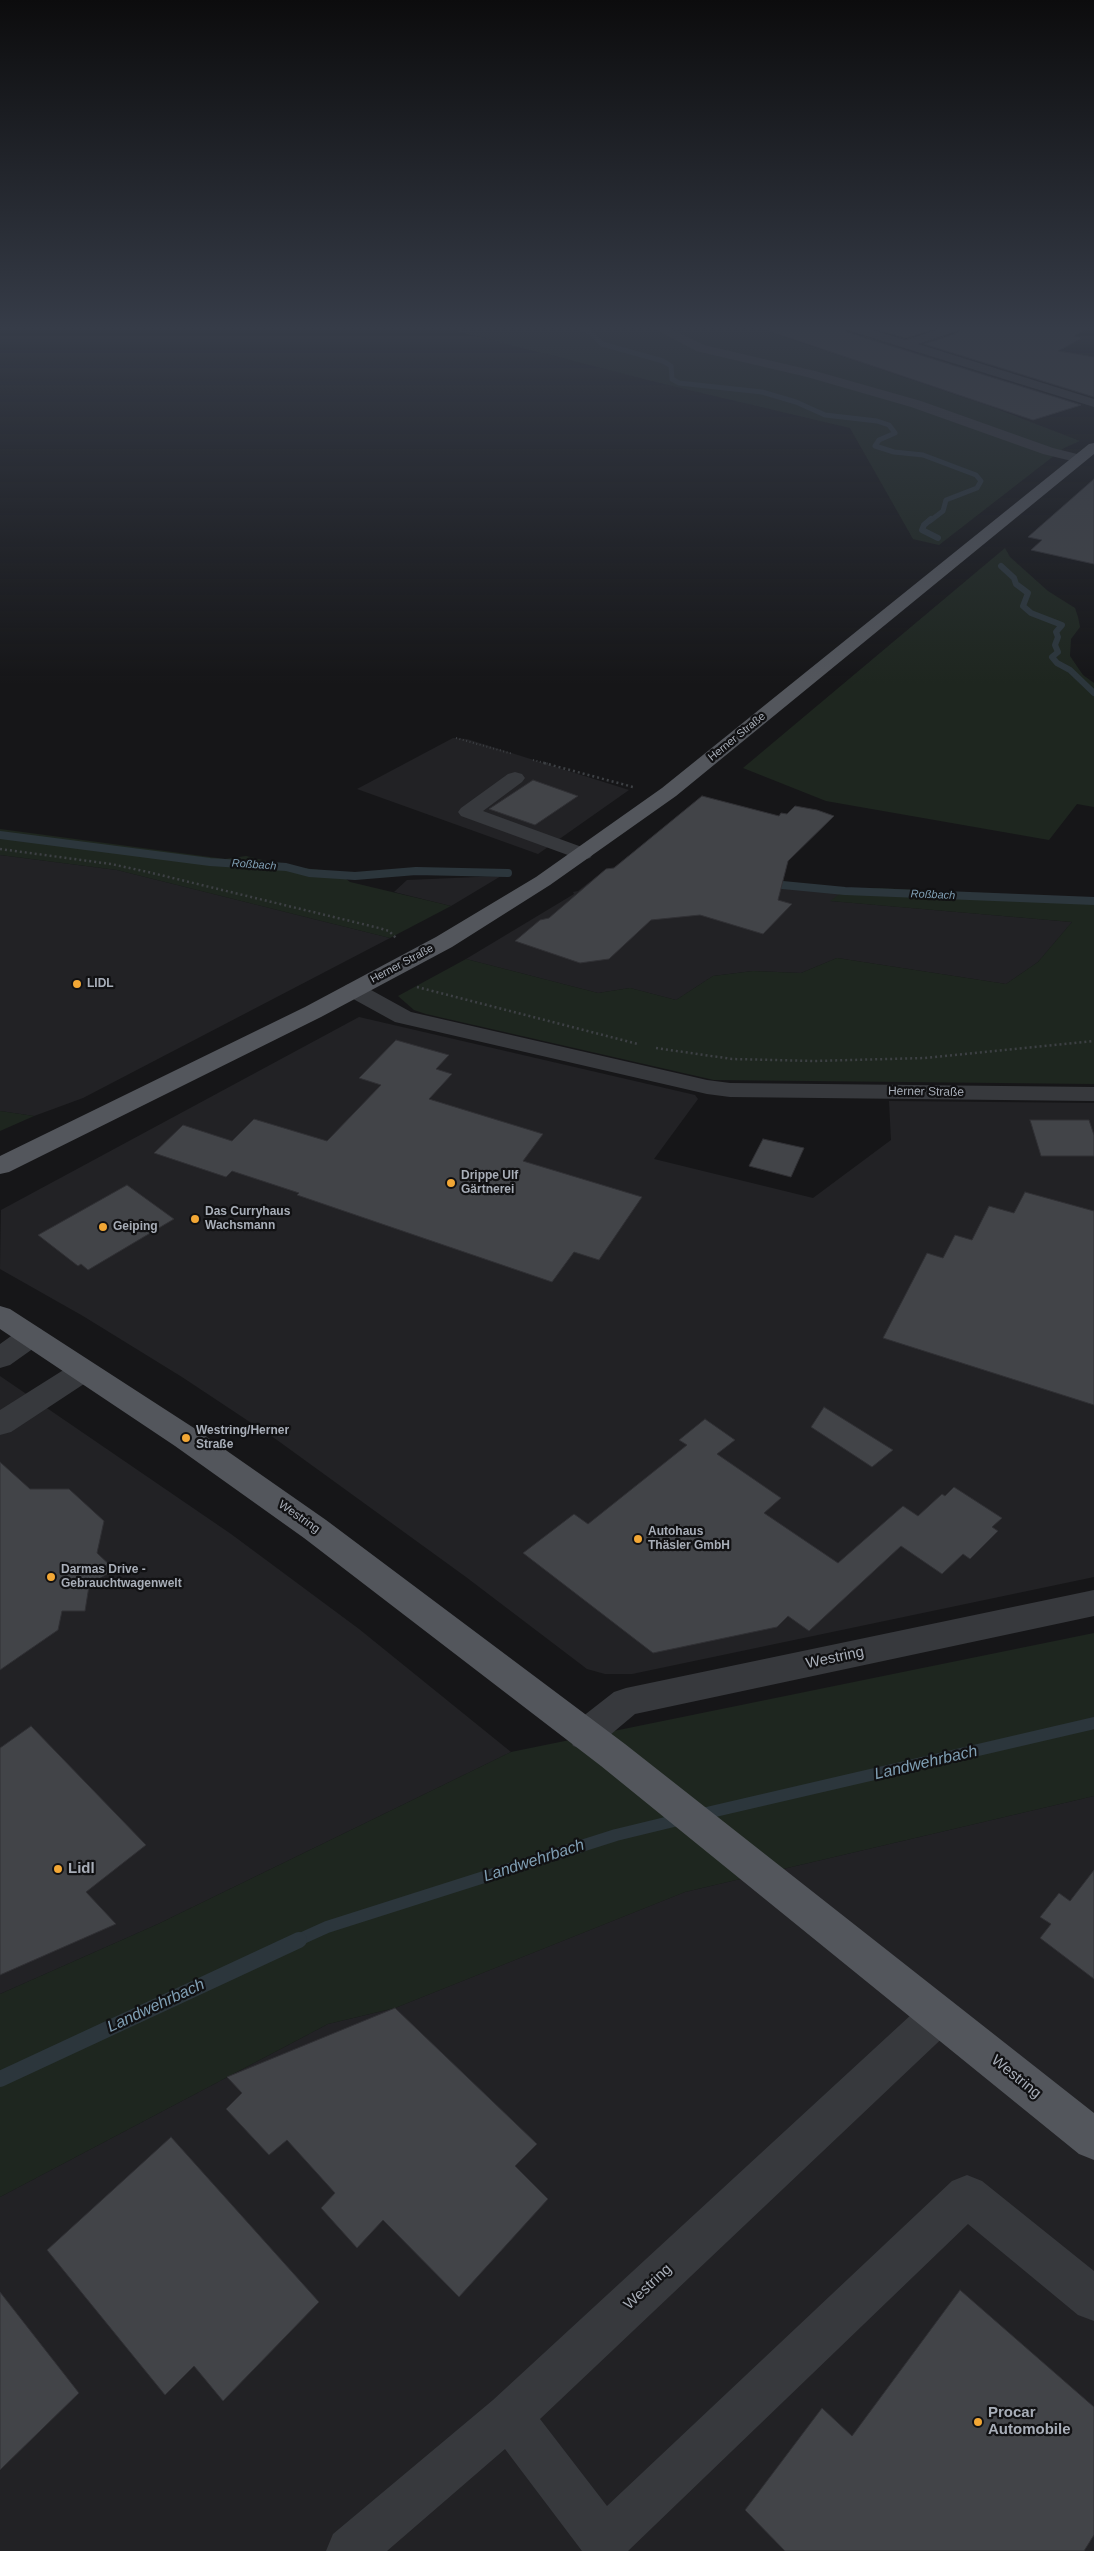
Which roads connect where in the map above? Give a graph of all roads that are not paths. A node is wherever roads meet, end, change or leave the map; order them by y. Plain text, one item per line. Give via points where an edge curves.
1 (1034, 446) edge
2 (1094, 447) edge
3 (1080, 459) junction
4 (515, 778) dead end
5 (583, 854) junction
6 (354, 990) junction
7 (1094, 1094) edge
8 (0, 1166) edge
9 (0, 1316) edge
10 (31, 1336) junction
11 (0, 1358) edge
12 (83, 1371) junction
13 (0, 1424) edge
14 (1094, 1603) edge
15 (599, 1745) junction
16 (939, 2016) junction
17 (1094, 2139) edge
18 (1094, 2299) edge
19 (509, 2416) junction
20 (350, 2551) edge

1 - 3 street
2 - 3 main road, Herner Straße
3 - 5 main road, Herner Straße via 669,792
4 - 5 street via 468,812
5 - 6 main road, Herner Straße via 479,921
6 - 7 street, Herner Straße via 404,1017 707,1087 730,1090
6 - 8 main road, Herner Straße
9 - 10 main road, Westring
10 - 11 street
10 - 12 main road, Westring
12 - 13 street
12 - 15 main road, Westring via 186,1438 315,1529
14 - 15 street, Westring via 626,1702
15 - 16 main road, Westring
16 - 17 main road, Westring
16 - 19 street, Westring
18 - 19 street via 967,2196 604,2542
19 - 20 street, Westring

